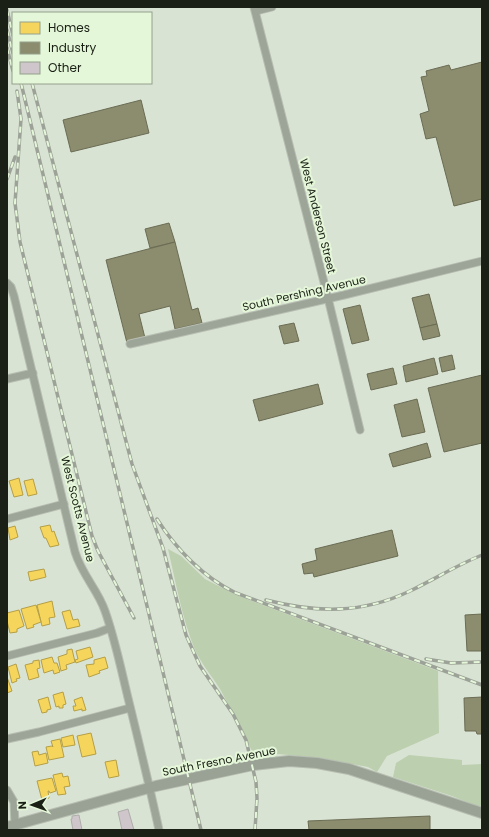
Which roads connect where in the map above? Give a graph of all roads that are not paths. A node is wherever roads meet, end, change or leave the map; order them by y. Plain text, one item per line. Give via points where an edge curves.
1 (272, 7) edge
2 (255, 9) edge
3 (482, 261) edge
4 (7, 283) edge
5 (328, 298) junction
6 (130, 344) dead end
7 (33, 373) junction
8 (7, 379) edge
9 (360, 430) dead end
10 (64, 504) junction
11 (7, 519) edge
12 (110, 628) junction
13 (7, 656) edge
14 (130, 708) junction
15 (7, 739) edge
16 (150, 788) junction
17 (7, 790) edge
18 (482, 813) edge
19 (11, 826) edge
20 (160, 830) edge

1 - 2 street
2 - 5 street, West Anderson Street
3 - 5 street, South Pershing Avenue
4 - 7 street, West Scotts Avenue via 14,296
5 - 6 street, South Pershing Avenue
5 - 9 street, West Anderson Street
7 - 8 street
7 - 10 street, West Scotts Avenue
10 - 11 street
10 - 12 street, West Scotts Avenue via 79,564 100,598
12 - 13 street
12 - 14 street, West Scotts Avenue
14 - 15 street
14 - 16 street, West Scotts Avenue
16 - 18 street, South Fresno Avenue via 252,765 290,761 317,763 380,778
16 - 19 street, South Fresno Avenue
16 - 20 street, West Scotts Avenue
17 - 19 street via 14,802

